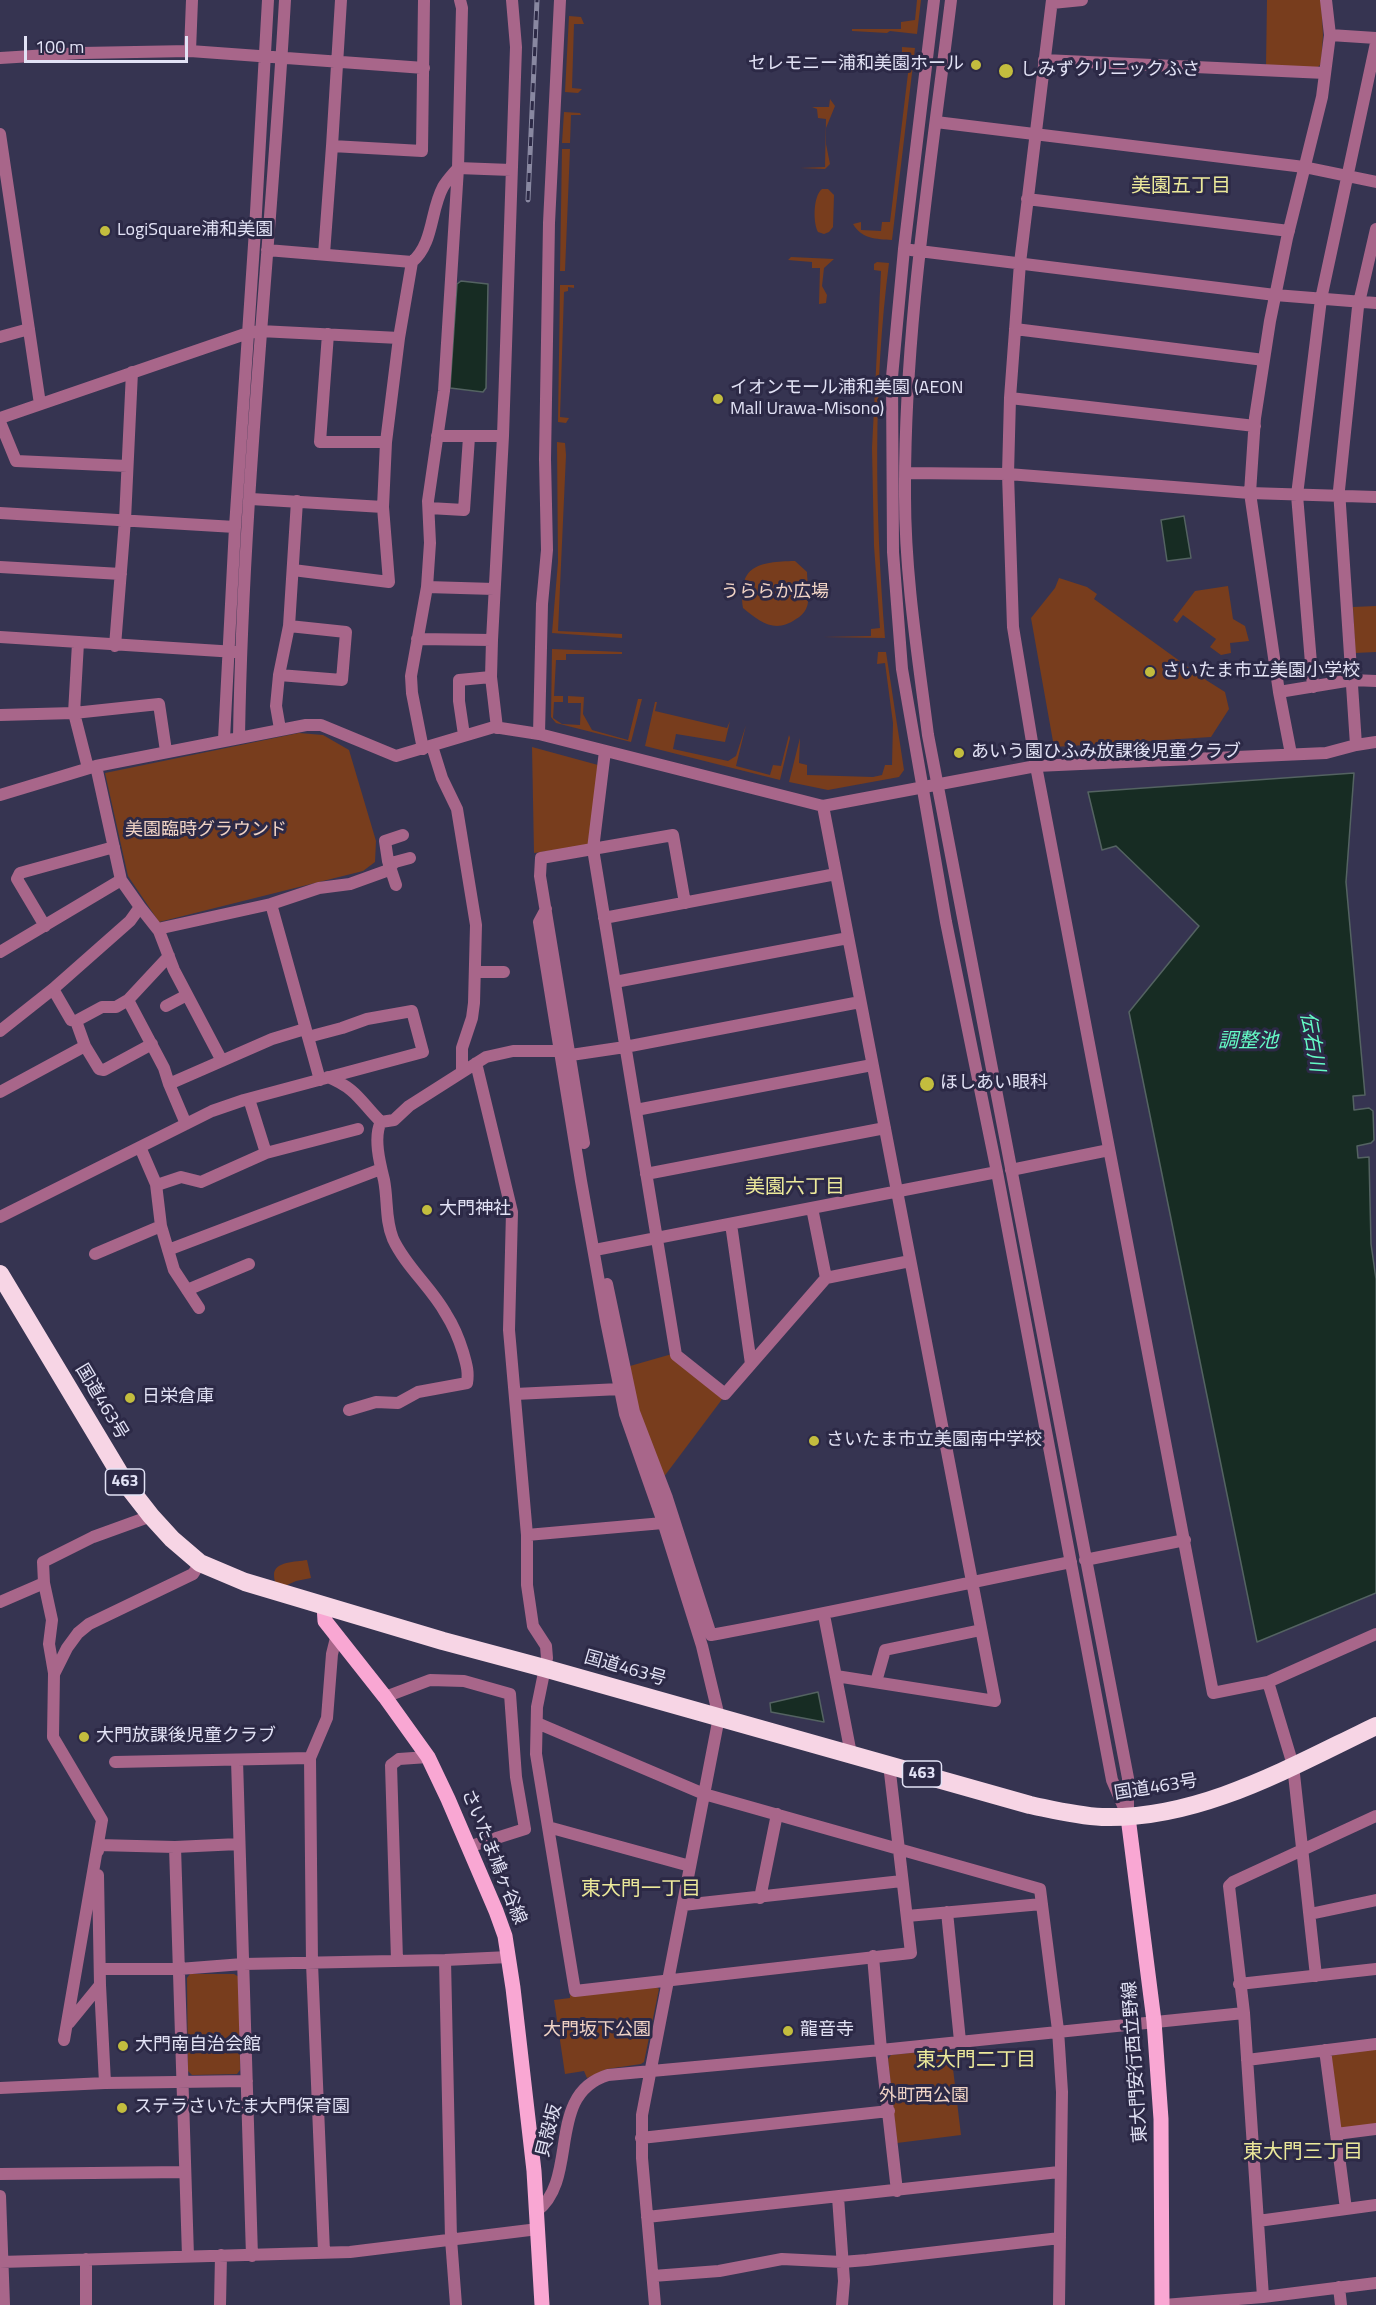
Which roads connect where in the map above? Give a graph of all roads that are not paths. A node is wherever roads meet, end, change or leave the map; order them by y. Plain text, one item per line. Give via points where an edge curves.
1 (192, 0) edge
2 (268, 0) edge
3 (285, 0) edge
4 (341, 0) edge
5 (424, 0) edge
6 (460, 0) edge
7 (512, 0) edge
8 (560, 0) edge
9 (934, 0) edge
10 (951, 0) edge
11 (1082, 0) edge
12 (1326, 0) edge
13 (1052, 2) edge
14 (1330, 35) junction
15 (1376, 40) edge
16 (190, 51) junction
17 (264, 57) junction
18 (0, 58) edge
19 (282, 58) junction
20 (1044, 60) junction
21 (338, 61) junction
22 (424, 68) junction
23 (1324, 74) junction
24 (936, 122) junction
25 (0, 134) edge
26 (1035, 135) junction
27 (332, 146) junction
28 (1304, 167) junction
29 (458, 168) junction
30 (511, 170) junction
31 (1347, 176) junction
32 (1376, 182) edge
33 (1027, 199) junction
34 (1376, 230) edge
35 (1289, 231) junction
36 (904, 249) junction
37 (267, 250) junction
38 (919, 251) junction
39 (324, 254) junction
40 (412, 262) junction
41 (1020, 263) junction
42 (1275, 295) junction
43 (1321, 299) junction
44 (1360, 302) junction
45 (1376, 303) edge
46 (29, 329) junction
47 (1015, 329) junction
48 (254, 332) junction
49 (328, 334) junction
50 (0, 337) edge
51 (399, 338) junction
52 (1264, 360) junction
53 (132, 372) junction
54 (1010, 398) junction
55 (40, 404) junction
56 (0, 420) edge
57 (1255, 426) junction
58 (437, 436) junction
59 (503, 436) junction
60 (469, 437) junction
61 (386, 442) junction
62 (128, 466) junction
63 (905, 474) junction
64 (1008, 474) junction
65 (1250, 493) junction
66 (1297, 495) junction
67 (1339, 496) junction
68 (1376, 497) edge
69 (251, 499) junction
70 (297, 501) junction
71 (383, 507) junction
72 (429, 508) junction
73 (0, 513) edge
74 (125, 520) junction
75 (234, 528) junction
76 (0, 567) edge
77 (293, 570) junction
78 (121, 574) junction
79 (427, 587) junction
80 (494, 589) junction
81 (290, 626) junction
82 (0, 638) edge
83 (417, 639) junction
84 (492, 640) junction
85 (78, 643) junction
86 (115, 646) junction
87 (235, 652) junction
88 (279, 675) junction
89 (491, 678) junction
90 (1352, 680) junction
91 (1376, 681) edge
92 (1312, 687) junction
93 (1279, 692) junction
94 (74, 713) junction
95 (0, 715) edge
96 (497, 728) junction
97 (280, 729) junction
98 (539, 734) junction
99 (464, 735) junction
100 (239, 737) junction
101 (224, 740) junction
102 (1376, 742) edge
103 (1356, 745) junction
104 (427, 747) junction
105 (166, 751) junction
106 (605, 751) junction
107 (1291, 754) junction
108 (1036, 765) junction
109 (92, 767) junction
110 (938, 784) junction
111 (922, 788) junction
112 (0, 795) edge
113 (823, 806) junction
114 (403, 835) dead end
115 (114, 847) junction
116 (593, 849) junction
117 (410, 858) dead end
118 (391, 866) junction
119 (836, 874) junction
120 (121, 880) junction
121 (396, 885) dead end
122 (685, 903) junction
123 (271, 904) junction
124 (140, 907) junction
125 (604, 918) junction
126 (45, 926) junction
127 (159, 931) junction
128 (848, 938) junction
129 (0, 952) edge
130 (169, 956) junction
131 (475, 972) junction
132 (504, 972) dead end
133 (615, 982) junction
134 (53, 989) junction
135 (187, 995) junction
136 (128, 1000) junction
137 (861, 1002) junction
138 (166, 1006) dead end
139 (76, 1021) junction
140 (0, 1031) edge
141 (307, 1033) junction
142 (152, 1044) junction
143 (85, 1046) junction
144 (626, 1047) junction
145 (566, 1053) junction
146 (222, 1061) junction
147 (476, 1063) junction
148 (872, 1065) junction
149 (462, 1072) junction
150 (324, 1079) junction
151 (169, 1084) junction
152 (0, 1092) edge
153 (249, 1099) junction
154 (636, 1110) junction
155 (381, 1122) junction
156 (186, 1124) junction
157 (885, 1128) junction
158 (358, 1129) dead end
159 (140, 1147) junction
160 (1109, 1149) junction
161 (266, 1153) junction
162 (381, 1169) junction
163 (1011, 1170) junction
164 (997, 1172) junction
165 (646, 1174) junction
166 (156, 1185) junction
167 (897, 1192) junction
168 (812, 1208) junction
169 (0, 1217) edge
170 (731, 1224) junction
171 (161, 1226) junction
172 (657, 1238) junction
173 (168, 1250) junction
174 (600, 1250) junction
175 (95, 1254) dead end
176 (910, 1261) junction
177 (249, 1264) dead end
178 (826, 1278) junction
179 (2, 1282) edge
180 (187, 1290) junction
181 (199, 1308) dead end
182 (751, 1364) junction
183 (620, 1389) junction
184 (515, 1394) junction
185 (349, 1410) dead end
186 (151, 1516) junction
187 (663, 1524) junction
188 (527, 1535) junction
189 (1185, 1540) junction
190 (1085, 1560) junction
191 (1071, 1562) junction
192 (200, 1563) junction
193 (971, 1581) junction
194 (44, 1583) junction
195 (0, 1602) edge
196 (324, 1605) junction
197 (824, 1615) junction
198 (981, 1630) junction
199 (1376, 1634) edge
200 (336, 1638) junction
201 (544, 1668) junction
202 (54, 1674) junction
203 (836, 1676) junction
204 (876, 1682) junction
205 (1268, 1682) junction
206 (385, 1697) junction
207 (719, 1717) junction
208 (537, 1723) junction
209 (1376, 1726) edge
210 (850, 1754) junction
211 (428, 1757) junction
212 (310, 1758) junction
213 (237, 1760) junction
214 (115, 1762) dead end
215 (889, 1764) junction
216 (1293, 1765) junction
217 (704, 1794) junction
218 (777, 1814) junction
219 (1376, 1816) edge
220 (1128, 1817) junction
221 (548, 1827) junction
222 (239, 1844) junction
223 (98, 1845) junction
224 (175, 1847) junction
225 (468, 1847) junction
226 (898, 1849) junction
227 (1302, 1850) junction
228 (690, 1866) junction
229 (902, 1881) junction
230 (760, 1898) junction
231 (1376, 1900) edge
232 (1042, 1904) junction
233 (683, 1905) junction
234 (947, 1912) junction
235 (1310, 1914) junction
236 (907, 1916) junction
237 (873, 1956) junction
238 (509, 1957) junction
239 (397, 1960) junction
240 (445, 1960) junction
241 (312, 1963) junction
242 (243, 1964) junction
243 (100, 1969) junction
244 (179, 1969) junction
245 (1376, 1969) edge
246 (1316, 1976) junction
247 (668, 1981) junction
248 (1239, 1984) junction
249 (100, 1985) junction
250 (1244, 2013) junction
251 (1154, 2021) junction
252 (68, 2024) junction
253 (1058, 2030) junction
254 (64, 2040) dead end
255 (960, 2041) junction
256 (1376, 2044) edge
257 (880, 2050) junction
258 (1325, 2050) junction
259 (1247, 2061) junction
260 (650, 2071) junction
261 (247, 2081) junction
262 (182, 2082) junction
263 (105, 2083) junction
264 (0, 2088) edge
265 (889, 2111) junction
266 (1376, 2129) edge
267 (1336, 2134) junction
268 (641, 2138) junction
269 (185, 2172) junction
270 (1059, 2172) junction
271 (0, 2174) edge
272 (897, 2191) junction
273 (0, 2196) edge
274 (838, 2197) junction
275 (1376, 2205) edge
276 (1346, 2209) junction
277 (537, 2211) junction
278 (647, 2217) junction
279 (1258, 2221) junction
280 (538, 2229) junction
281 (1060, 2238) junction
282 (451, 2239) junction
283 (324, 2252) junction
284 (221, 2255) junction
285 (188, 2256) junction
286 (252, 2256) junction
287 (86, 2259) junction
288 (2, 2262) edge
289 (842, 2262) junction
290 (653, 2276) junction
291 (1376, 2283) edge
292 (1340, 2287) junction
293 (1263, 2297) junction
294 (1250, 2302) edge
295 (4, 2305) edge
296 (86, 2305) edge
297 (220, 2305) edge
298 (456, 2305) edge
299 (542, 2305) edge
300 (655, 2305) edge
301 (842, 2305) edge
302 (1059, 2305) edge
303 (1163, 2305) edge
304 (1341, 2305) edge

1 - 16 street
2 - 17 street
3 - 19 street
4 - 21 street
5 - 22 street
6 - 29 street
7 - 30 street via 516,47
8 - 98 street via 549,223 547,550
9 - 36 street
10 - 24 street
11 - 13 street
12 - 14 street
13 - 20 street
14 - 15 street
14 - 23 street
15 - 31 street
16 - 17 street
16 - 18 street
17 - 19 street
17 - 48 street
19 - 21 street
19 - 37 street
20 - 23 street
20 - 26 street
21 - 22 street
21 - 27 street
22 - 27 street via 422,151
23 - 28 street
24 - 26 street
24 - 38 street
25 - 46 street
26 - 28 street
26 - 33 street
27 - 39 street
28 - 31 street
28 - 35 street
29 - 30 street
29 - 40 street via 444,185 427,242
29 - 58 street via 444,395
30 - 59 street
31 - 32 street
31 - 43 street
33 - 35 street
33 - 41 street
34 - 44 street
35 - 42 street
36 - 38 street
36 - 111 street via 892,377 893,552 902,669
37 - 39 street
37 - 48 street
38 - 41 street
38 - 63 street
39 - 40 street
40 - 51 street
41 - 42 street
41 - 47 street
42 - 43 street
42 - 52 street
43 - 44 street
43 - 66 street
44 - 45 street
44 - 67 street
46 - 50 street
46 - 55 street
47 - 52 street
47 - 54 street
48 - 49 street
48 - 53 street
48 - 69 street
48 - 75 street
49 - 51 street
49 - 61 street via 320,442
51 - 61 street
52 - 57 street
53 - 55 street
53 - 62 street
54 - 57 street
54 - 64 street
55 - 56 street
56 - 62 street via 16,461
57 - 65 street
58 - 60 street
58 - 72 street
59 - 60 street
59 - 80 street
60 - 72 street via 464,510
61 - 71 street
62 - 74 street
63 - 64 street
63 - 110 street via 912,603
64 - 65 street
64 - 108 street via 1013,627
65 - 66 street
65 - 93 street
66 - 67 street
66 - 92 street
67 - 68 street
67 - 90 street
69 - 70 street
69 - 87 street
70 - 71 street
70 - 77 street
71 - 77 street via 389,582
72 - 79 street
73 - 74 street
74 - 75 street
74 - 78 street
75 - 87 street
76 - 78 street
77 - 81 street
78 - 86 street
79 - 80 street
79 - 83 street
80 - 84 street
81 - 88 street
81 - 88 street via 346,632 342,680
82 - 85 street
83 - 84 street
83 - 104 street via 412,684
84 - 89 street
85 - 86 street
85 - 94 street
86 - 87 street
87 - 100 street
87 - 101 street
88 - 97 street via 276,706
89 - 96 street
89 - 99 street via 459,680
90 - 91 street
90 - 92 street
90 - 103 street
92 - 93 street
93 - 107 street
94 - 95 street
94 - 105 street via 159,704
94 - 109 street
96 - 98 street
96 - 99 street
97 - 100 street
97 - 104 street via 321,725 396,756
98 - 106 street
99 - 104 street
100 - 101 street
101 - 105 street
102 - 103 street
103 - 107 street via 1326,753
104 - 131 street via 457,809 476,925
105 - 109 street
106 - 113 street
106 - 116 street
107 - 108 street
108 - 110 street
108 - 160 street
109 - 112 street
109 - 115 street
110 - 111 street
110 - 163 street
111 - 113 street
111 - 164 street
113 - 119 street
114 - 118 street via 385,841
115 - 120 street
115 - 126 street via 20,873 17,879
116 - 122 street via 673,835
116 - 125 street
116 - 145 street via 541,858 540,876
117 - 118 street via 395,861
118 - 121 street
118 - 123 street via 350,884 319,888
119 - 122 street
119 - 128 street
120 - 124 street
120 - 126 street
122 - 125 street
123 - 127 street
123 - 141 street
124 - 127 street
124 - 134 street via 130,921
125 - 133 street
126 - 129 street
127 - 130 street
128 - 133 street
128 - 137 street
130 - 135 street
130 - 136 street
131 - 132 street
131 - 149 street via 472,1018 462,1048
133 - 144 street
134 - 139 street via 71,1020
134 - 140 street
135 - 138 street
135 - 146 street
136 - 139 street via 116,1007 102,1007
136 - 142 street
137 - 144 street
137 - 148 street
139 - 143 street
141 - 146 street via 272,1039
141 - 150 street
141 - 150 street via 412,1011 423,1052
142 - 143 street via 104,1070 99,1069
142 - 151 street
143 - 152 street
144 - 145 street
144 - 154 street
145 - 147 street via 499,1053
145 - 174 street
145 - 183 street via 581,1180
146 - 151 street
147 - 149 street
147 - 184 street via 512,1212 509,1330
148 - 154 street
148 - 157 street
149 - 155 street via 394,1120
150 - 153 street
150 - 155 street via 346,1084
151 - 156 street
153 - 156 street
153 - 161 street
154 - 165 street
155 - 162 street
156 - 159 street
157 - 165 street
157 - 167 street
158 - 161 street
159 - 166 street
159 - 169 street
160 - 163 street
160 - 189 street
161 - 166 street via 201,1182 181,1177
162 - 173 street
162 - 185 street via 394,1240 446,1314 469,1373 467,1383 418,1392 398,1403 376,1402
163 - 190 street
164 - 167 street
164 - 191 street
165 - 172 street
166 - 171 street
167 - 168 street
167 - 176 street
168 - 170 street
168 - 178 street
170 - 172 street
170 - 182 street
171 - 173 street
171 - 175 street
172 - 174 street
172 - 182 street via 676,1355 725,1394
173 - 180 street via 177,1276
174 - 197 street via 634,1412 668,1498 711,1635
176 - 178 street
176 - 193 street
177 - 180 street
178 - 182 street
179 - 186 highway, 国道463号 / 463 via 113,1464
180 - 181 street
183 - 184 street
183 - 187 street
184 - 188 street
186 - 192 highway, 国道463号 / 463
186 - 194 street via 93,1537 43,1562
187 - 188 street
187 - 207 street via 702,1646
188 - 201 street via 529,1606 533,1626 546,1646
189 - 190 street
189 - 205 street via 1213,1693
190 - 220 street via 1128,1778
191 - 193 street
191 - 220 street via 1112,1780
192 - 196 highway, 国道463号 / 463 via 245,1582
192 - 202 street via 194,1574 89,1624 67,1648
193 - 197 street
193 - 198 street
194 - 195 street
194 - 202 street via 52,1620
196 - 200 main road, さいたま鳩ヶ谷線 via 325,1621
196 - 201 highway, 国道463号 / 463
197 - 203 street
198 - 204 street via 885,1650
198 - 204 street via 995,1701
199 - 205 street
200 - 206 main road, さいたま鳩ヶ谷線
200 - 212 street via 327,1718
201 - 207 highway, 国道463号 / 463
201 - 208 street
202 - 223 street via 53,1737 102,1820
203 - 204 street
203 - 210 street
205 - 216 street
206 - 211 main road, さいたま鳩ヶ谷線
206 - 225 street via 430,1680 464,1681 510,1694 516,1777 525,1828
207 - 210 highway, 国道463号 / 463
207 - 217 street
208 - 217 street
208 - 221 street via 536,1754
209 - 216 highway, 国道463号 / 463
210 - 215 highway, 国道463号 / 463
211 - 225 main road, さいたま鳩ヶ谷線
211 - 239 street via 399,1759 391,1765
212 - 213 street
212 - 241 street
213 - 214 street
213 - 222 street
215 - 220 highway, 国道463号 / 463 via 1030,1805 1072,1814
215 - 226 street
216 - 220 highway, 国道463号 / 463 via 1208,1802
216 - 227 street
217 - 218 street
217 - 228 street
218 - 226 street
218 - 230 street
219 - 227 street
220 - 251 main road, 東大門安行西立野線
221 - 228 street
221 - 247 street via 574,1990
222 - 224 street
222 - 242 street
223 - 224 street
223 - 243 street
223 - 252 street
224 - 244 street
225 - 238 main road, さいたま鳩ヶ谷線 via 496,1911
226 - 229 street
226 - 232 street via 1040,1889
227 - 235 street
227 - 248 street via 1229,1886
228 - 233 street
229 - 230 street
229 - 236 street
230 - 233 street
231 - 235 street
232 - 234 street
232 - 253 street
233 - 247 street
234 - 236 street
234 - 255 street
235 - 246 street
236 - 237 street via 911,1953
237 - 247 street
237 - 257 street
238 - 240 street
238 - 277 main road, さいたま鳩ヶ谷線
239 - 240 street
239 - 241 street
240 - 282 street
241 - 242 street
241 - 283 street
242 - 244 street
242 - 261 street
243 - 244 street
243 - 249 street
244 - 262 street
245 - 246 street
246 - 248 street
247 - 260 street
248 - 250 street
249 - 252 street
249 - 263 street
250 - 251 street, 貝殻坂
250 - 259 street
251 - 253 street, 貝殻坂
251 - 303 main road, 東大門安行西立野線 via 1161,2119
252 - 254 street
253 - 255 street, 貝殻坂
253 - 270 street via 1062,2092
255 - 257 street, 貝殻坂
256 - 258 street
257 - 260 street, 貝殻坂
257 - 265 street
258 - 259 street
258 - 267 street
259 - 279 street
260 - 268 street
260 - 277 street, 貝殻坂 via 600,2077 579,2096 571,2111 551,2197
261 - 262 street
261 - 286 street
262 - 263 street
262 - 269 street
263 - 264 street
265 - 268 street
265 - 272 street
266 - 267 street
267 - 276 street
268 - 278 street
269 - 271 street
269 - 285 street
270 - 272 street
270 - 281 street
272 - 274 street
273 - 288 street
274 - 278 street
274 - 289 street
275 - 276 street
276 - 279 street
277 - 280 main road, さいたま鳩ヶ谷線
278 - 290 street
279 - 293 street
280 - 282 street
280 - 299 main road, さいたま鳩ヶ谷線
281 - 289 street
281 - 302 street
282 - 283 street
282 - 298 street
283 - 286 street
284 - 285 street
284 - 286 street
284 - 297 street
285 - 287 street
287 - 288 street
287 - 296 street
288 - 295 street
289 - 290 street via 782,2259 719,2271
289 - 301 street
290 - 300 street
291 - 292 street
292 - 293 street
292 - 304 street
293 - 294 street
294 - 303 street

